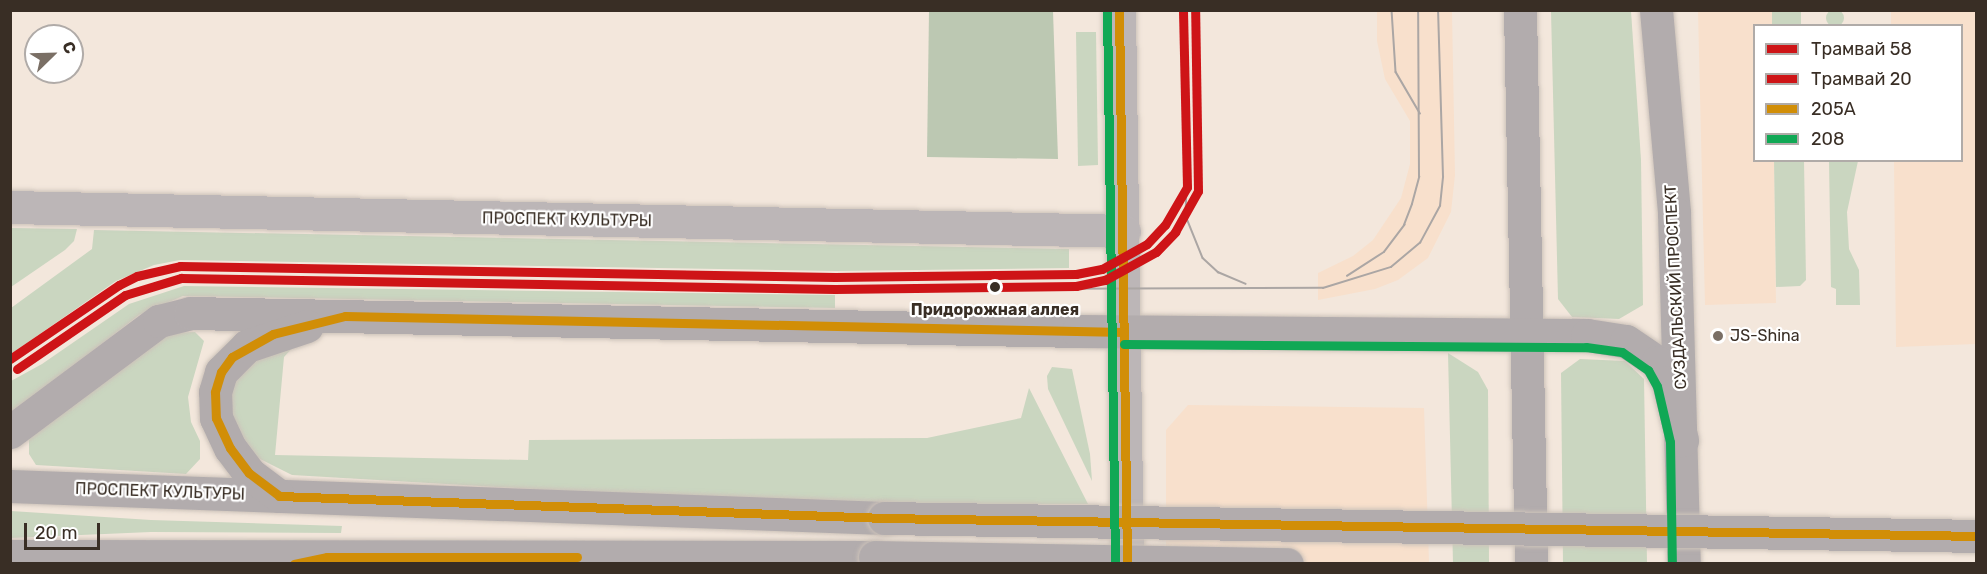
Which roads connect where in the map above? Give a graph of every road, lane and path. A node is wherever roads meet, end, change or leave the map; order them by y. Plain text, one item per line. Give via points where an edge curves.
1 (1119, 10) edge
2 (1520, 10) edge
3 (1656, 10) edge
4 (10, 207) edge
5 (1124, 231) junction
6 (345, 316) junction
7 (1124, 332) junction
8 (1526, 335) junction
9 (10, 432) edge
10 (1682, 441) junction
11 (10, 486) edge
12 (279, 496) junction
13 (1977, 536) edge
14 (10, 556) edge
15 (327, 558) junction
16 (292, 564) edge
17 (1127, 564) edge
18 (1287, 564) edge
19 (1531, 564) edge
20 (1684, 564) edge

1 - 5 street
2 - 8 main road
3 - 10 main road, СУЗДАЛЬСКИЙ ПРОСПЕКТ via 1674,213
4 - 5 street, ПРОСПЕКТ КУЛЬТУРЫ
5 - 7 street
6 - 7 main road
6 - 9 main road via 190,313 159,321
6 - 12 main road via 256,342 232,357 221,372 215,392 216,418 230,448 249,473
7 - 8 main road
7 - 17 street
8 - 10 main road via 1610,338 1643,351 1657,362 1668,382
8 - 19 main road
10 - 20 main road, СУЗДАЛЬСКИЙ ПРОСПЕКТ
11 - 12 main road, ПРОСПЕКТ КУЛЬТУРЫ
12 - 13 main road, ПРОСПЕКТ КУЛЬТУРЫ, bridge via 884,518
14 - 15 main road
15 - 16 main road
15 - 18 main road, bridge via 875,557

